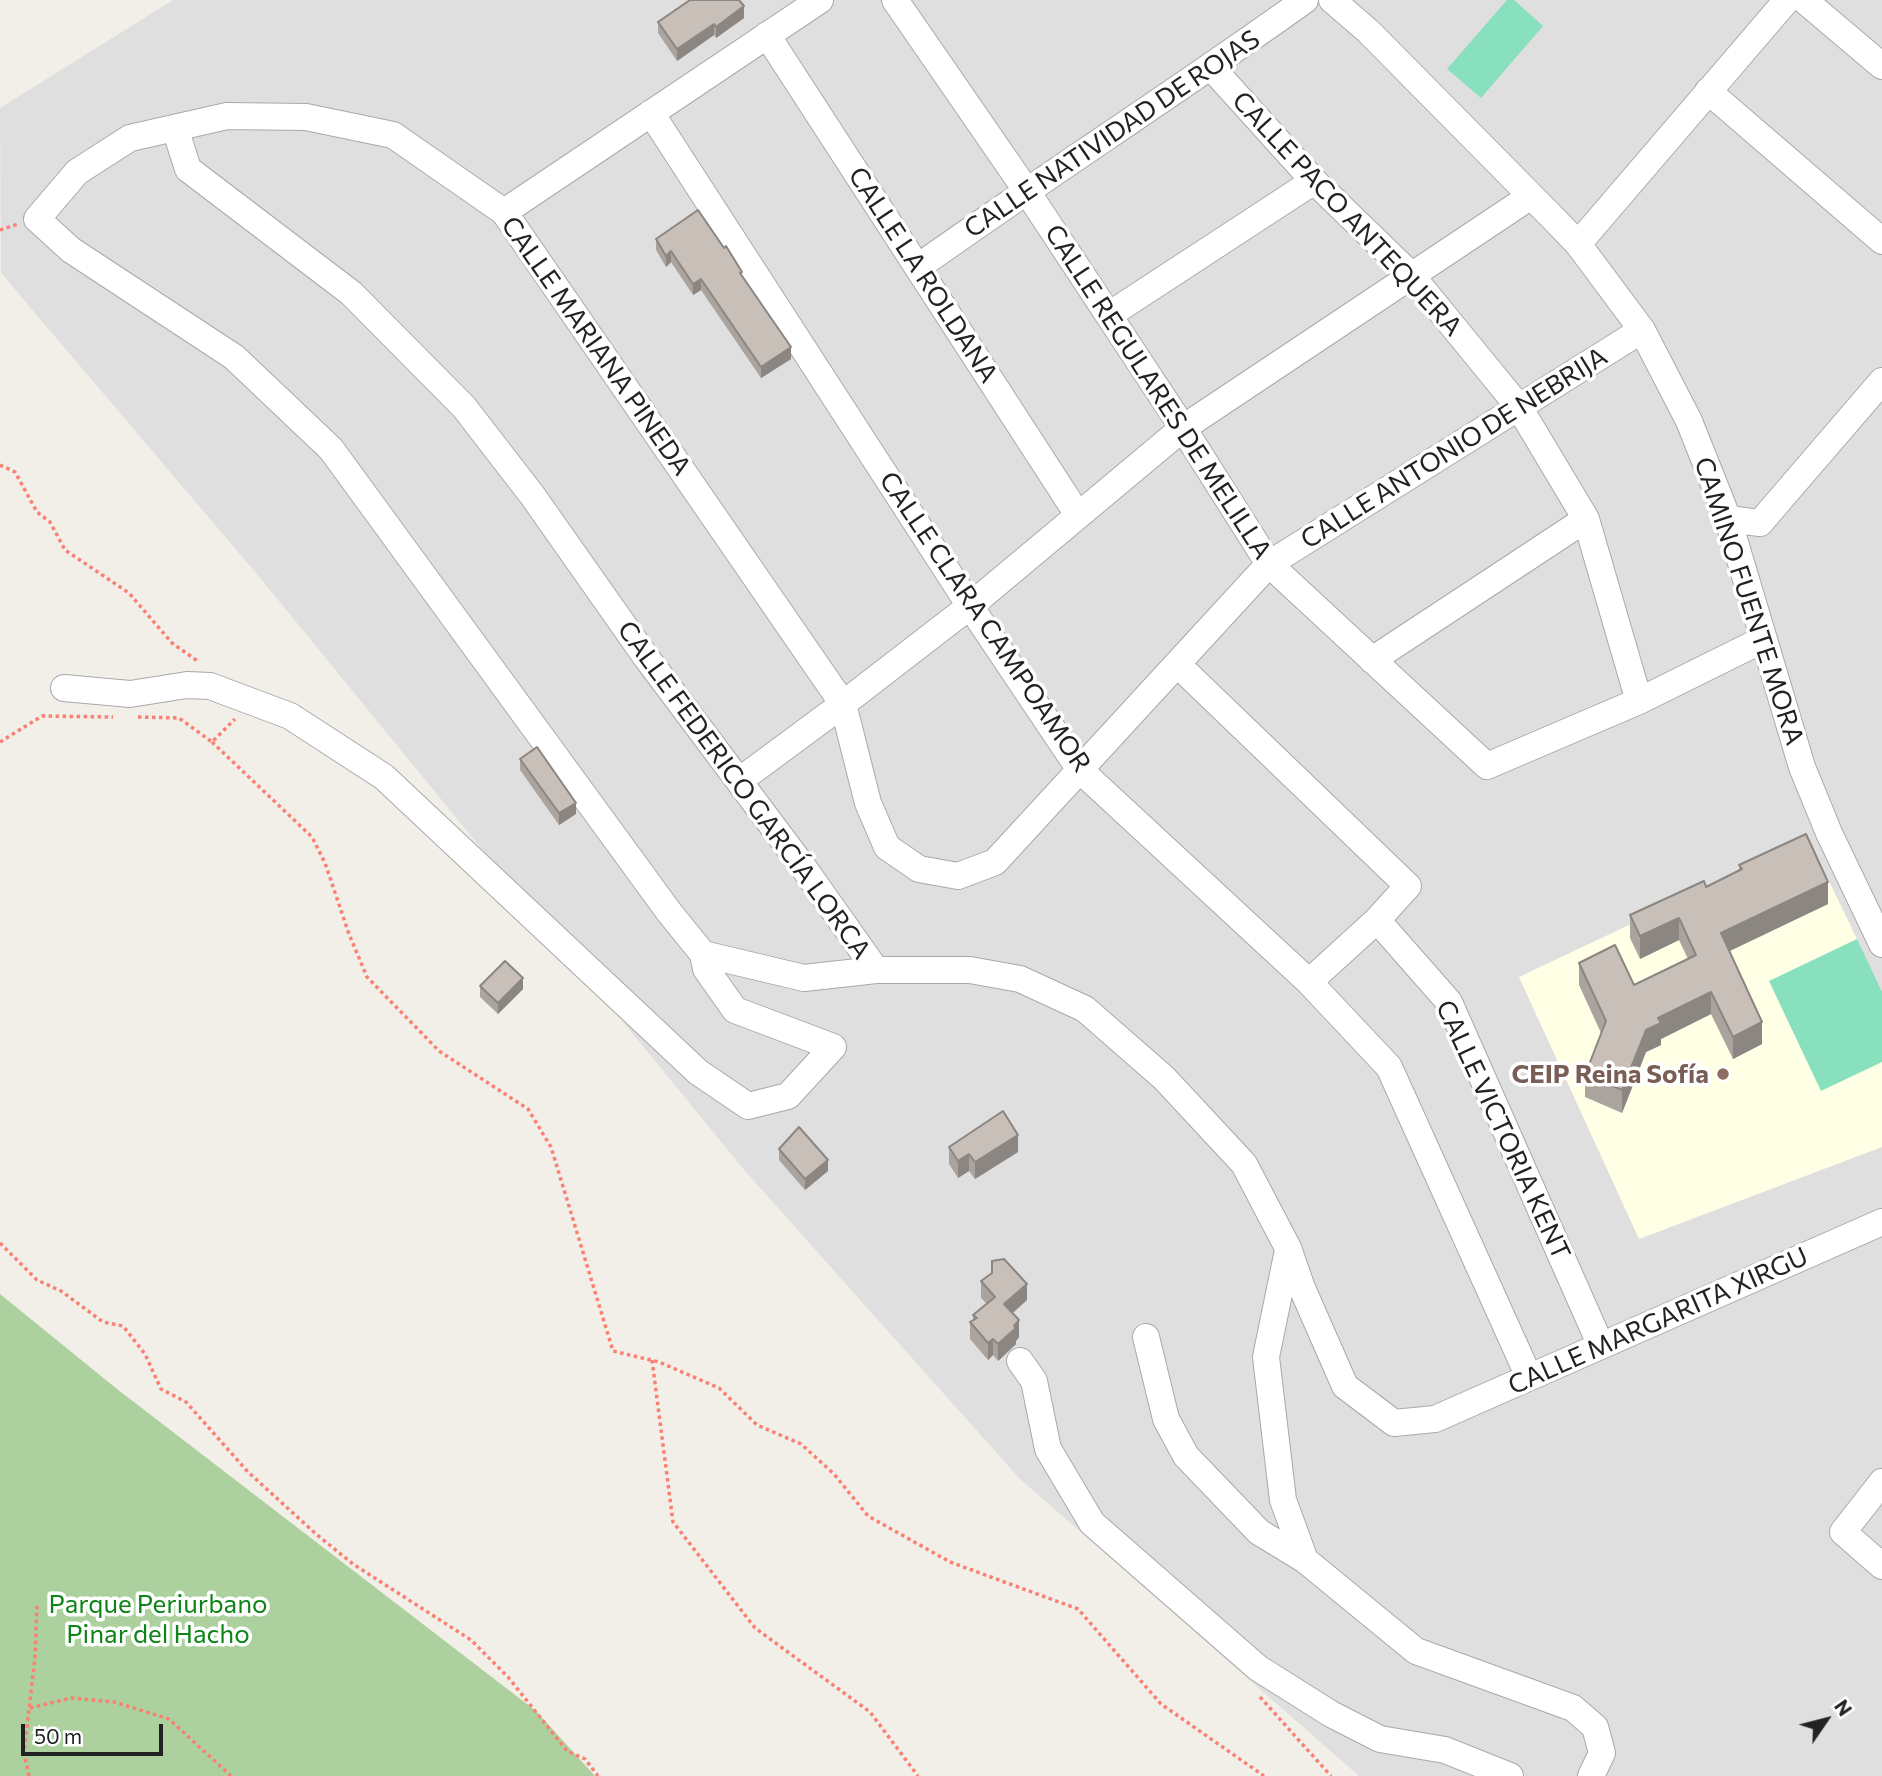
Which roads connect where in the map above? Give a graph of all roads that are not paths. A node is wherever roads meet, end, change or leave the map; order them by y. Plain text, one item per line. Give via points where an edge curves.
1 (820, 0) edge
2 (895, 0) edge
3 (1306, 0) edge
4 (1332, 0) edge
5 (1787, 0) edge
6 (1804, 0) edge
7 (767, 35) junction
8 (1882, 66) edge
9 (1211, 67) junction
10 (1708, 91) junction
11 (651, 113) junction
12 (175, 128) junction
13 (1314, 181) junction
14 (1026, 190) junction
15 (1531, 196) junction
16 (504, 212) junction
17 (1882, 241) edge
18 (1578, 244) junction
19 (918, 267) junction
20 (1411, 275) junction
21 (1109, 315) junction
22 (1642, 330) junction
23 (1882, 381) edge
24 (1519, 407) junction
25 (1183, 428) junction
26 (1078, 515) junction
27 (1586, 519) junction
28 (1728, 519) junction
29 (1269, 564) junction
30 (970, 606) junction
31 (1764, 639) junction
32 (1372, 660) junction
33 (1177, 664) junction
34 (64, 688) dead end
35 (1639, 701) junction
36 (843, 704) junction
37 (1080, 769) junction
38 (738, 780) junction
39 (1377, 920) junction
40 (1882, 944) edge
41 (703, 954) junction
42 (876, 970) junction
43 (1309, 982) junction
44 (1882, 1222) edge
45 (1288, 1248) junction
46 (1146, 1337) dead end
47 (1601, 1346) junction
48 (1020, 1361) dead end
49 (1529, 1377) junction
50 (1435, 1419) joint
51 (1882, 1482) edge
52 (1305, 1560) junction
53 (1882, 1566) edge
54 (1510, 1776) edge
55 (1591, 1776) edge

1 - 7 street
2 - 14 street, CALLE REGULARES DE MELILLA
3 - 9 street, CALLE NATIVIDAD DE ROJAS
4 - 15 street, CAMINO FUENTE MORA
5 - 10 street
6 - 8 street
7 - 11 street
7 - 19 street, CALLE LA ROLDANA
9 - 13 street, CALLE PACO ANTEQUERA
9 - 14 street, CALLE NATIVIDAD DE ROJAS
10 - 17 street
10 - 18 street
11 - 16 street
11 - 30 street, CALLE CLARA CAMPOAMOR
12 - 16 street, CALLE MARIANA PINEDA via 227,116 306,117 393,135
12 - 38 street, CALLE FEDERICO GARCÍA LORCA via 188,169 351,293 464,407
12 - 41 street, CALLE MARIANA PINEDA via 130,138 77,172 37,219 71,250 234,357 331,449
13 - 20 street, CALLE PACO ANTEQUERA
13 - 21 street
14 - 19 street, CALLE NATIVIDAD DE ROJAS
14 - 21 street, CALLE REGULARES DE MELILLA
15 - 18 street, CAMINO FUENTE MORA
15 - 20 street
16 - 36 street, CALLE MARIANA PINEDA
18 - 22 street, CAMINO FUENTE MORA
19 - 26 street, CALLE LA ROLDANA
20 - 24 street, CALLE PACO ANTEQUERA
20 - 25 street
21 - 25 street, CALLE REGULARES DE MELILLA
22 - 24 street, CALLE ANTONIO DE NEBRIJA
22 - 28 street, CAMINO FUENTE MORA via 1689,421
23 - 28 street via 1760,523
24 - 27 street, CALLE PACO ANTEQUERA
24 - 29 street, CALLE ANTONIO DE NEBRIJA
25 - 26 street
25 - 29 street, CALLE REGULARES DE MELILLA
26 - 30 street
27 - 32 street
27 - 35 street, CALLE PACO ANTEQUERA
28 - 31 street, CAMINO FUENTE MORA
29 - 32 street, CALLE REGULARES DE MELILLA
29 - 33 street, CALLE ANTONIO DE NEBRIJA
30 - 36 street
30 - 37 street, CALLE CLARA CAMPOAMOR
31 - 35 street, CALLE REGULARES DE MELILLA
31 - 40 street, CAMINO FUENTE MORA via 1802,767
32 - 35 street, CALLE REGULARES DE MELILLA via 1487,766
33 - 37 street, CALLE ANTONIO DE NEBRIJA
33 - 39 street via 1408,886
34 - 41 street via 130,694 210,686 290,716 384,777 698,1072 748,1106 788,1096 833,1047 735,1010 706,969
36 - 37 street, CALLE ANTONIO DE NEBRIJA via 868,803 887,847 919,869 958,876 995,862
36 - 38 street
37 - 43 street, CALLE CLARA CAMPOAMOR
38 - 42 street, CALLE FEDERICO GARCÍA LORCA
39 - 43 street
39 - 47 street, CALLE VICTORIA KENT via 1449,1002
41 - 42 street via 804,978
42 - 45 street, CALLE FEDERICO GARCÍA LORCA via 970,970 1020,979 1085,1009 1164,1078 1244,1164
43 - 49 street, CALLE CLARA CAMPOAMOR via 1389,1067
44 - 47 street, CALLE MARGARITA XIRGU
45 - 50 street, CALLE FEDERICO GARCÍA LORCA via 1345,1386 1394,1423
45 - 52 street via 1266,1357 1283,1500
46 - 52 street via 1166,1419 1186,1456 1259,1532
47 - 49 street, CALLE MARGARITA XIRGU
48 - 54 street via 1034,1381 1048,1449 1092,1523 1258,1668 1380,1739 1445,1750
49 - 50 street, CALLE MARGARITA XIRGU
51 - 53 street via 1843,1532
52 - 55 street via 1416,1651 1573,1708 1595,1727 1602,1753

